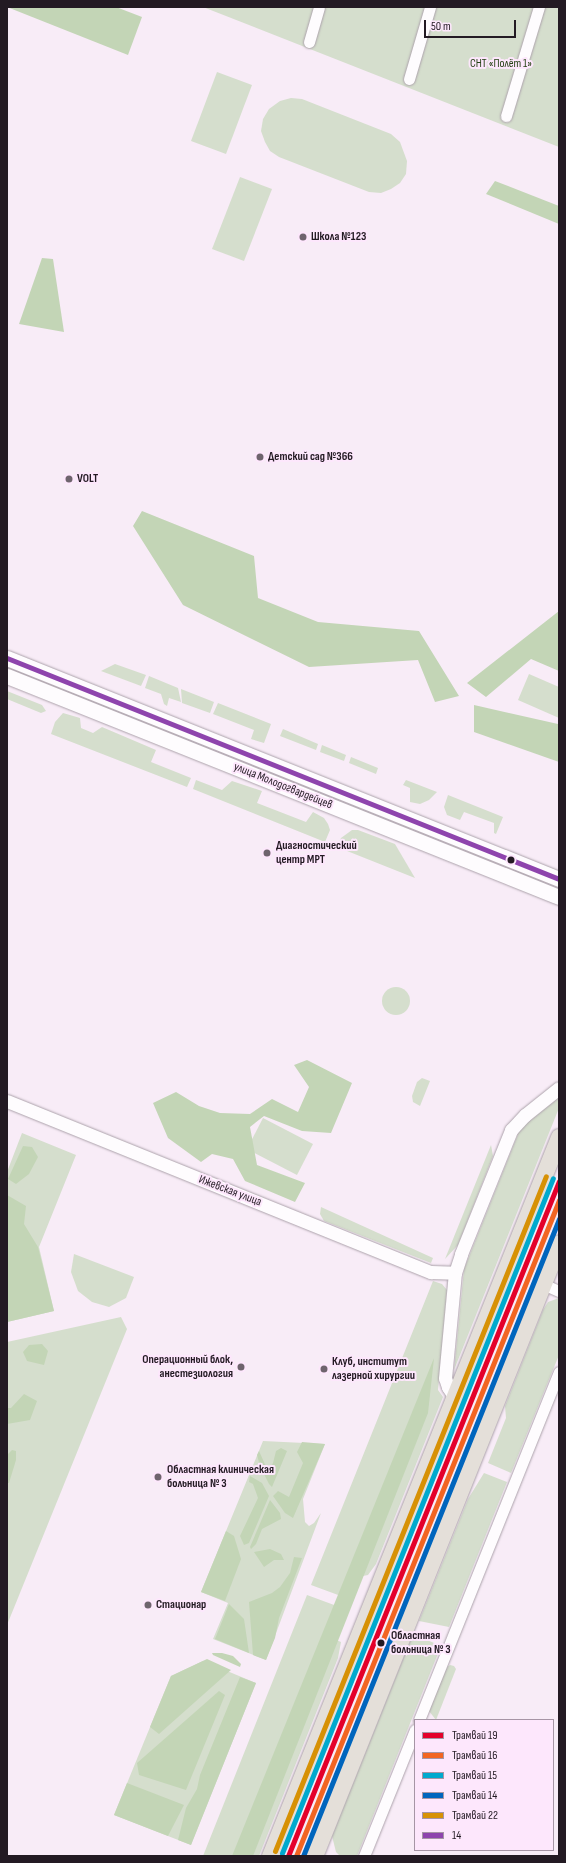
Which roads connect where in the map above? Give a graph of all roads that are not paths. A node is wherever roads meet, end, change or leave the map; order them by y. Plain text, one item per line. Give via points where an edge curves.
1 (319, 7) edge
2 (430, 7) edge
3 (539, 7) edge
4 (309, 42) dead end
5 (409, 79) dead end
6 (506, 116) dead end
7 (7, 658) edge
8 (7, 676) edge
9 (559, 879) edge
10 (559, 897) edge
11 (559, 1088) edge
12 (7, 1101) edge
13 (559, 1137) edge
14 (559, 1243) edge
15 (454, 1273) junction
16 (543, 1284) junction
17 (559, 1291) edge
18 (559, 1372) edge
19 (455, 1398) junction
20 (419, 1719) edge
21 (414, 1732) edge
22 (270, 1856) edge
23 (314, 1856) edge
24 (364, 1856) edge

1 - 4 street
2 - 5 street
3 - 6 street
7 - 9 main road, улица Молодогвардейцев
8 - 10 main road, улица Молодогвардейцев
11 - 15 street via 525,1115 511,1130
12 - 15 street, Ижевская улица via 431,1272
13 - 19 main road
14 - 16 main road
15 - 19 street via 445,1378
16 - 17 street
16 - 23 main road
18 - 20 street
19 - 22 main road
21 - 24 street

